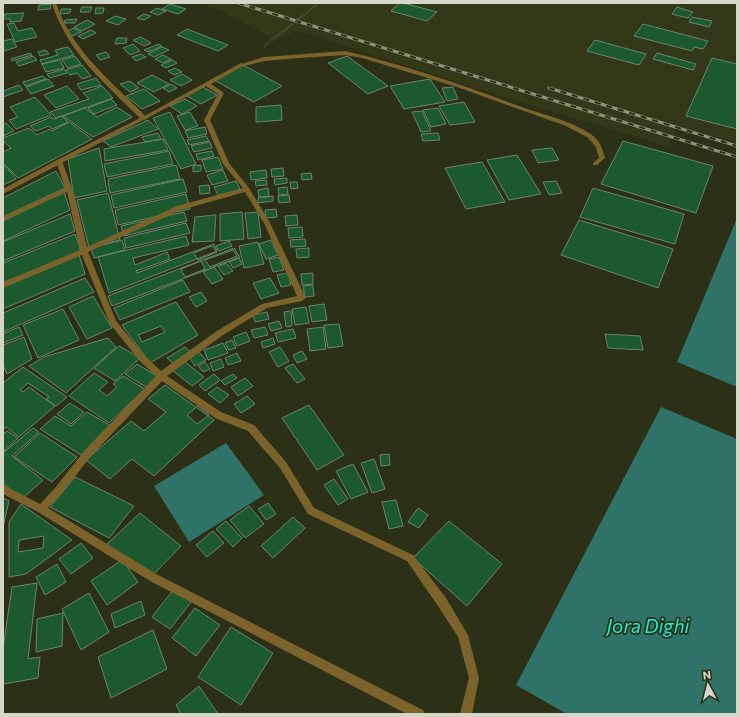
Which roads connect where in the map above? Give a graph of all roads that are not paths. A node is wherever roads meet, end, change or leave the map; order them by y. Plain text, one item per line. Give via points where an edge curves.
1 (54, 3) edge
2 (207, 84) junction
3 (144, 118) junction
4 (59, 161) junction
5 (595, 164) dead end
6 (68, 189) junction
7 (247, 189) junction
8 (3, 192) edge
9 (3, 219) edge
10 (84, 251) junction
11 (3, 285) edge
12 (161, 376) junction
13 (3, 490) edge
14 (41, 509) junction
15 (419, 714) edge
16 (466, 714) edge

1 - 3 street via 55,13 85,56
2 - 3 street
2 - 5 street via 241,65 264,59 345,53 466,89 568,125 589,136 599,146 602,158
2 - 7 street via 221,93 207,120 226,164
3 - 4 street
4 - 6 street
4 - 8 street
6 - 9 street
6 - 10 street
7 - 10 street via 179,208
7 - 12 street via 267,223 302,298 265,306 220,333
10 - 11 street
10 - 12 street via 113,322 142,358
12 - 14 street via 88,453
12 - 16 street via 218,415 251,428 283,465 311,511 410,558 463,635 474,678
13 - 14 street
14 - 15 street via 154,578

